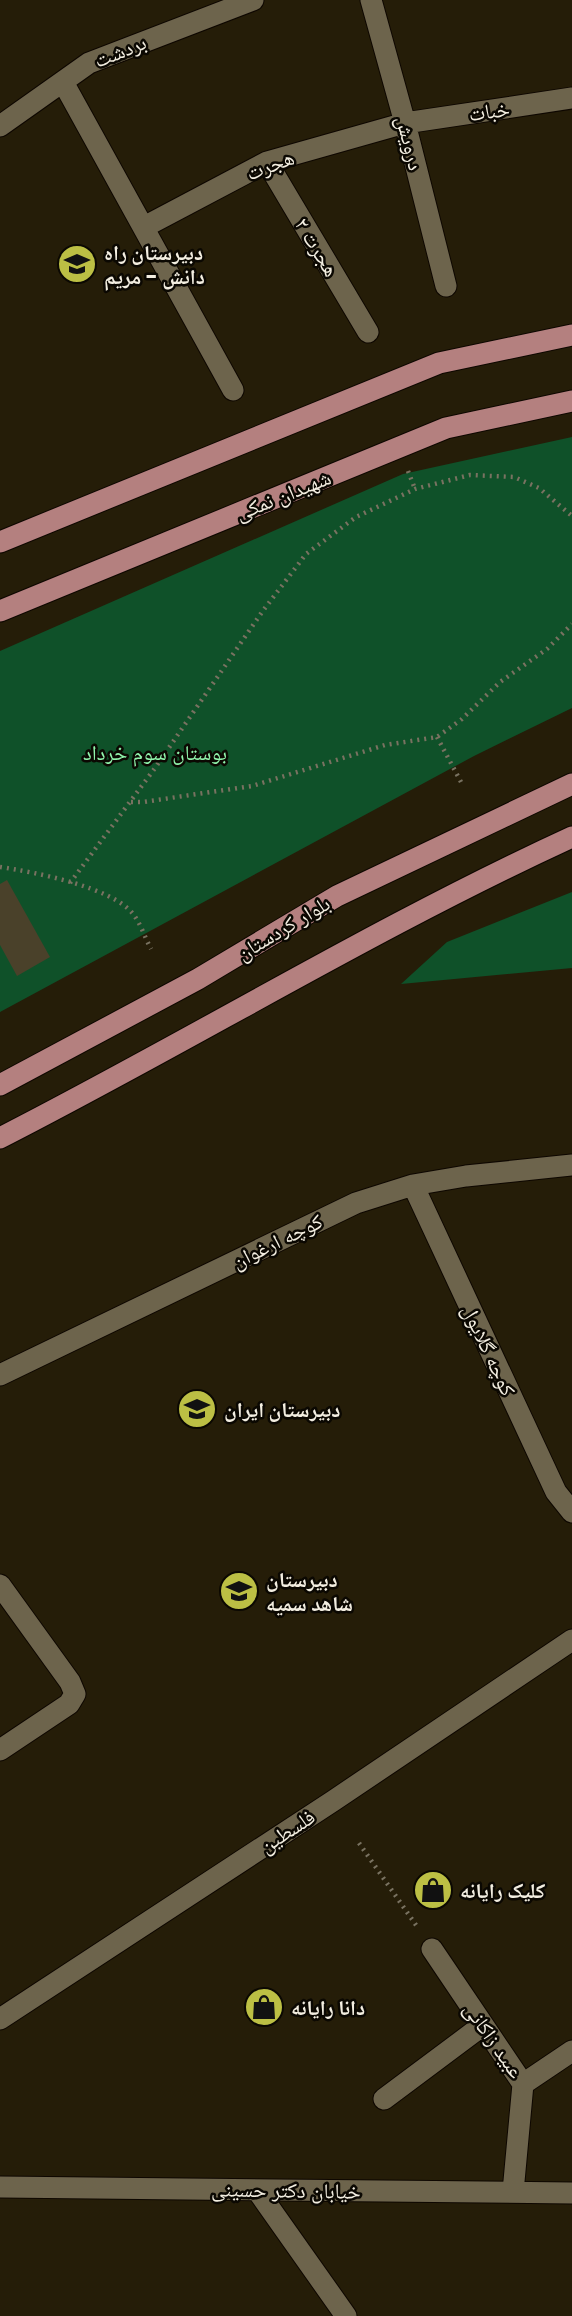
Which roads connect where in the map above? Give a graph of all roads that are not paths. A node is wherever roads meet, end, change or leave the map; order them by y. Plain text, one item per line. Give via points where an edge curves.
1 (253, 0) edge
2 (371, 0) edge
3 (63, 82) junction
4 (572, 99) edge
5 (405, 123) junction
6 (0, 126) edge
7 (267, 162) junction
8 (144, 227) junction
9 (446, 286) dead end
10 (368, 332) dead end
11 (572, 335) edge
12 (233, 390) dead end
13 (572, 401) edge
14 (0, 542) edge
15 (0, 611) edge
16 (572, 784) edge
17 (572, 837) edge
18 (0, 1085) edge
19 (0, 1138) edge
20 (572, 1165) edge
21 (413, 1185) junction
22 (0, 1375) edge
23 (572, 1512) edge
24 (0, 1585) edge
25 (569, 1650) edge
26 (0, 1750) edge
27 (432, 1949) road end
28 (0, 2019) edge
29 (483, 2025) junction
30 (572, 2051) edge
31 (523, 2084) junction
32 (384, 2099) dead end
33 (0, 2187) edge
34 (257, 2190) junction
35 (513, 2192) junction
36 (572, 2193) edge
37 (346, 2316) edge

1 - 3 street, بردشت via 89,63
2 - 5 street, درویش
3 - 6 street, بردشت
3 - 8 street
4 - 5 street, خبات
5 - 7 street, هجرت
5 - 9 street, درویش
7 - 8 street, هجرت
7 - 10 street, هجرت ۲
8 - 12 street
11 - 14 main road via 439,363
13 - 15 main road, شهیدان نمکی via 446,428
16 - 18 main road, بلوار کردستان via 337,896 198,979
17 - 19 main road via 376,934
20 - 21 street, کوچه ارغوان
21 - 22 street, کوچه ارغوان via 356,1203
21 - 23 street, کوچه گلایول via 556,1492
24 - 26 street via 75,1694 69,1704
25 - 28 street, فلسطین
27 - 29 street, عبید زاکانی
29 - 31 street, عبید زاکانی
29 - 32 street
30 - 31 street, عبید زاکانی
31 - 35 street
33 - 34 street, خیابان دکتر حسینی
34 - 35 street, خیابان دکتر حسینی
34 - 37 street
35 - 36 street, خیابان دکتر حسینی

